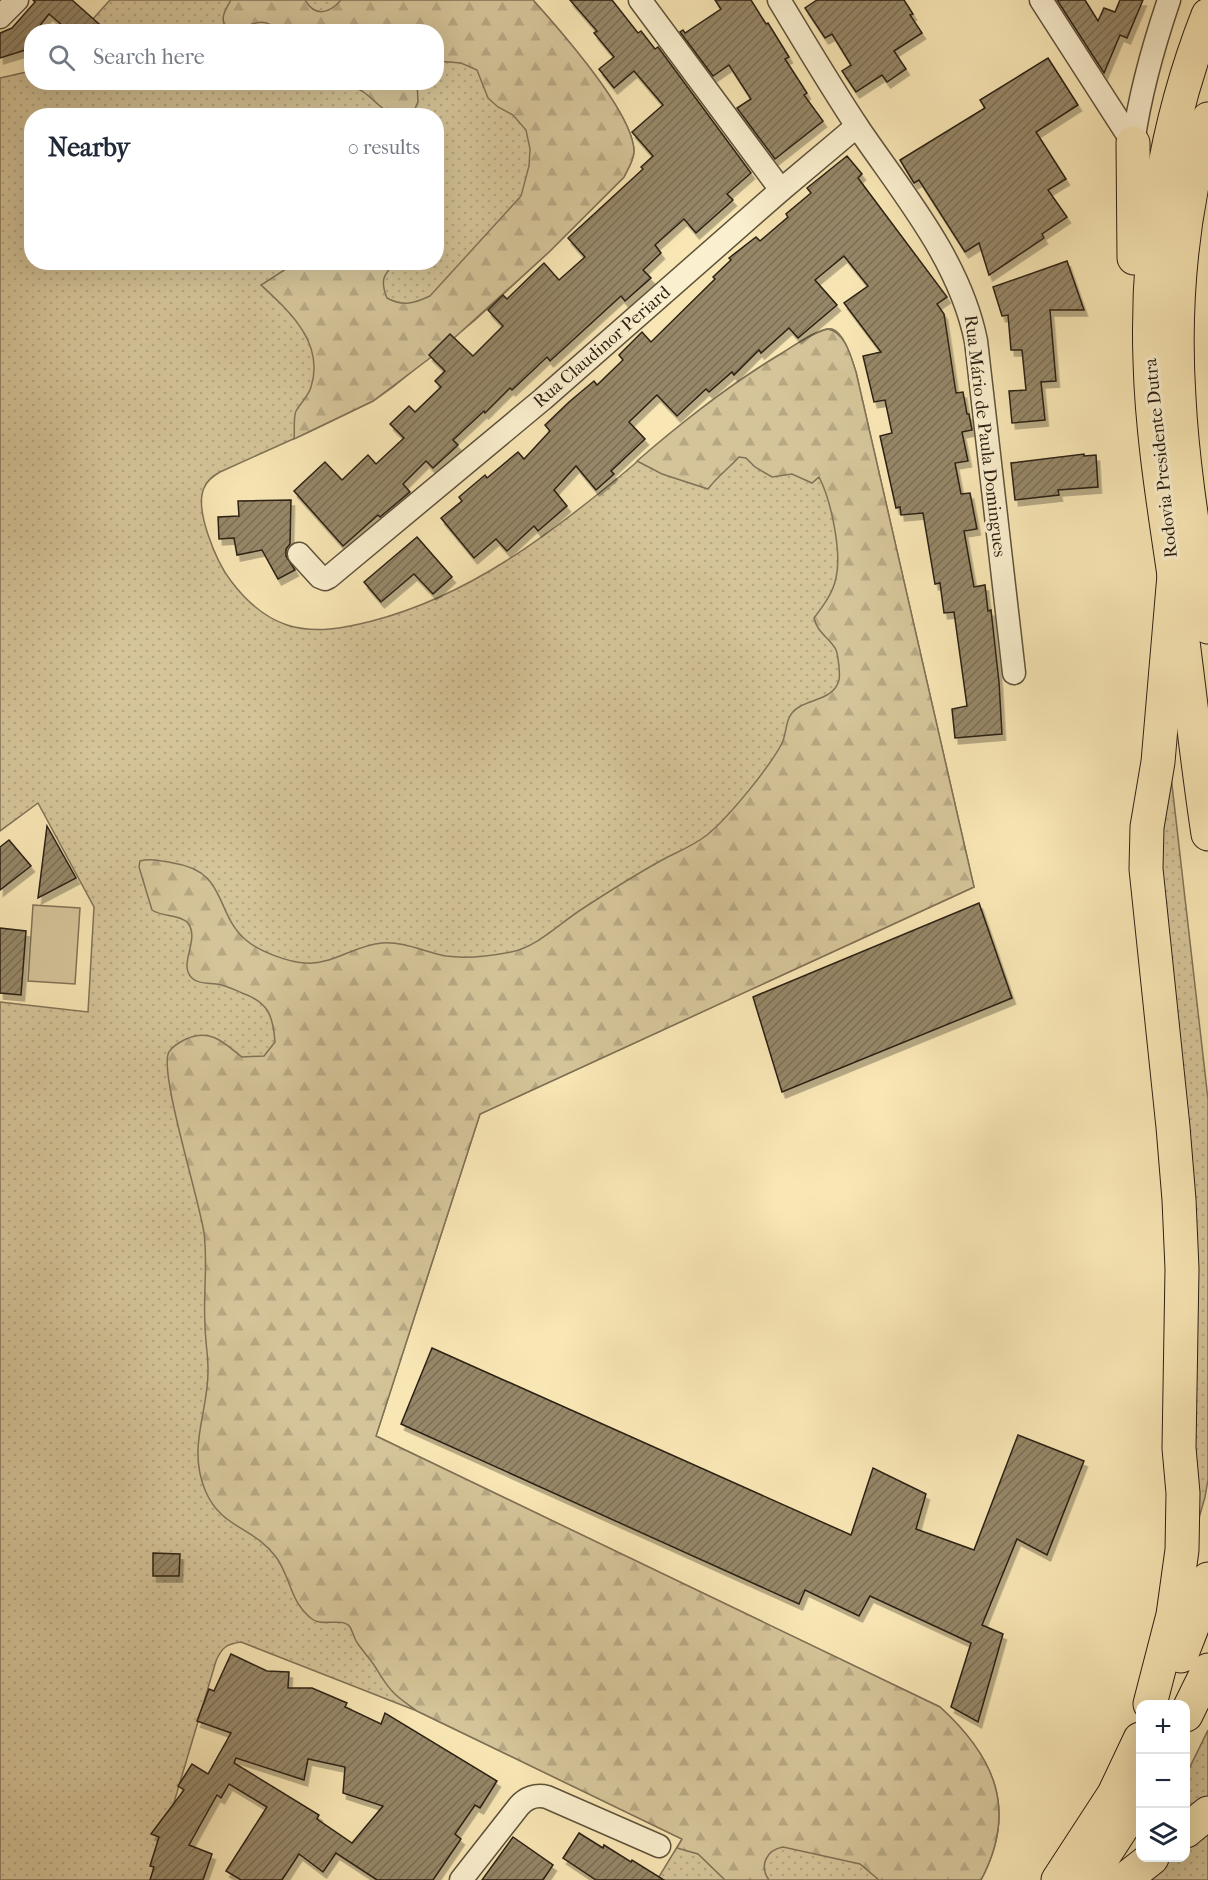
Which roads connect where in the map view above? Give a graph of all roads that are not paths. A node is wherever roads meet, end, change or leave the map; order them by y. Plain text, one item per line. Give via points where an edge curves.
1 (17, 0) edge
2 (779, 0) edge
3 (1041, 0) edge
4 (1170, 0) edge
5 (650, 4) edge
6 (1208, 15) edge
7 (0, 16) edge
8 (1208, 119) edge
9 (857, 126) junction
10 (1133, 143) junction
11 (780, 190) junction
12 (1164, 509) junction
13 (299, 554) dead end
14 (1174, 575) junction
15 (1208, 627) edge
16 (1014, 673) dead end
17 (1208, 834) edge
18 (1208, 1579) edge
19 (1208, 1670) edge
20 (1151, 1700) edge
21 (1160, 1700) edge
22 (1190, 1705) edge
23 (1136, 1747) edge
24 (1136, 1806) edge
25 (1208, 1813) edge
26 (1190, 1827) edge
27 (659, 1846) dead end
28 (1146, 1862) edge
29 (461, 1880) edge
30 (1058, 1880) edge
31 (1088, 1880) edge
32 (1124, 1880) edge

1 - 7 street
2 - 9 street, Rua Mário de Paula Domingues
3 - 10 street
4 - 10 street via 1138,106
5 - 11 street
6 - 12 highway, Rodovia Presidente Dutra via 1197,42 1165,166 1151,273 1150,363
8 - 15 highway, Rodovia Presidente Dutra via 1181,262 1177,334 1185,460
9 - 11 street, Rua Claudinor Periard
9 - 16 street, Rua Mário de Paula Domingues via 931,234 959,285 972,320
10 - 12 highway via 1134,302 1139,369
11 - 13 street, Rua Claudinor Periard via 543,399 344,566 325,579
12 - 14 highway, Rodovia Presidente Dutra
14 - 17 highway, Rodovia Presidente Dutra
14 - 20 highway via 1146,869 1179,1200 1182,1550 1173,1615
18 - 21 highway via 1177,1666
19 - 22 highway
23 - 30 highway via 1114,1794
24 - 31 highway
25 - 26 highway
27 - 29 street via 547,1797 536,1796 524,1800
28 - 32 highway

